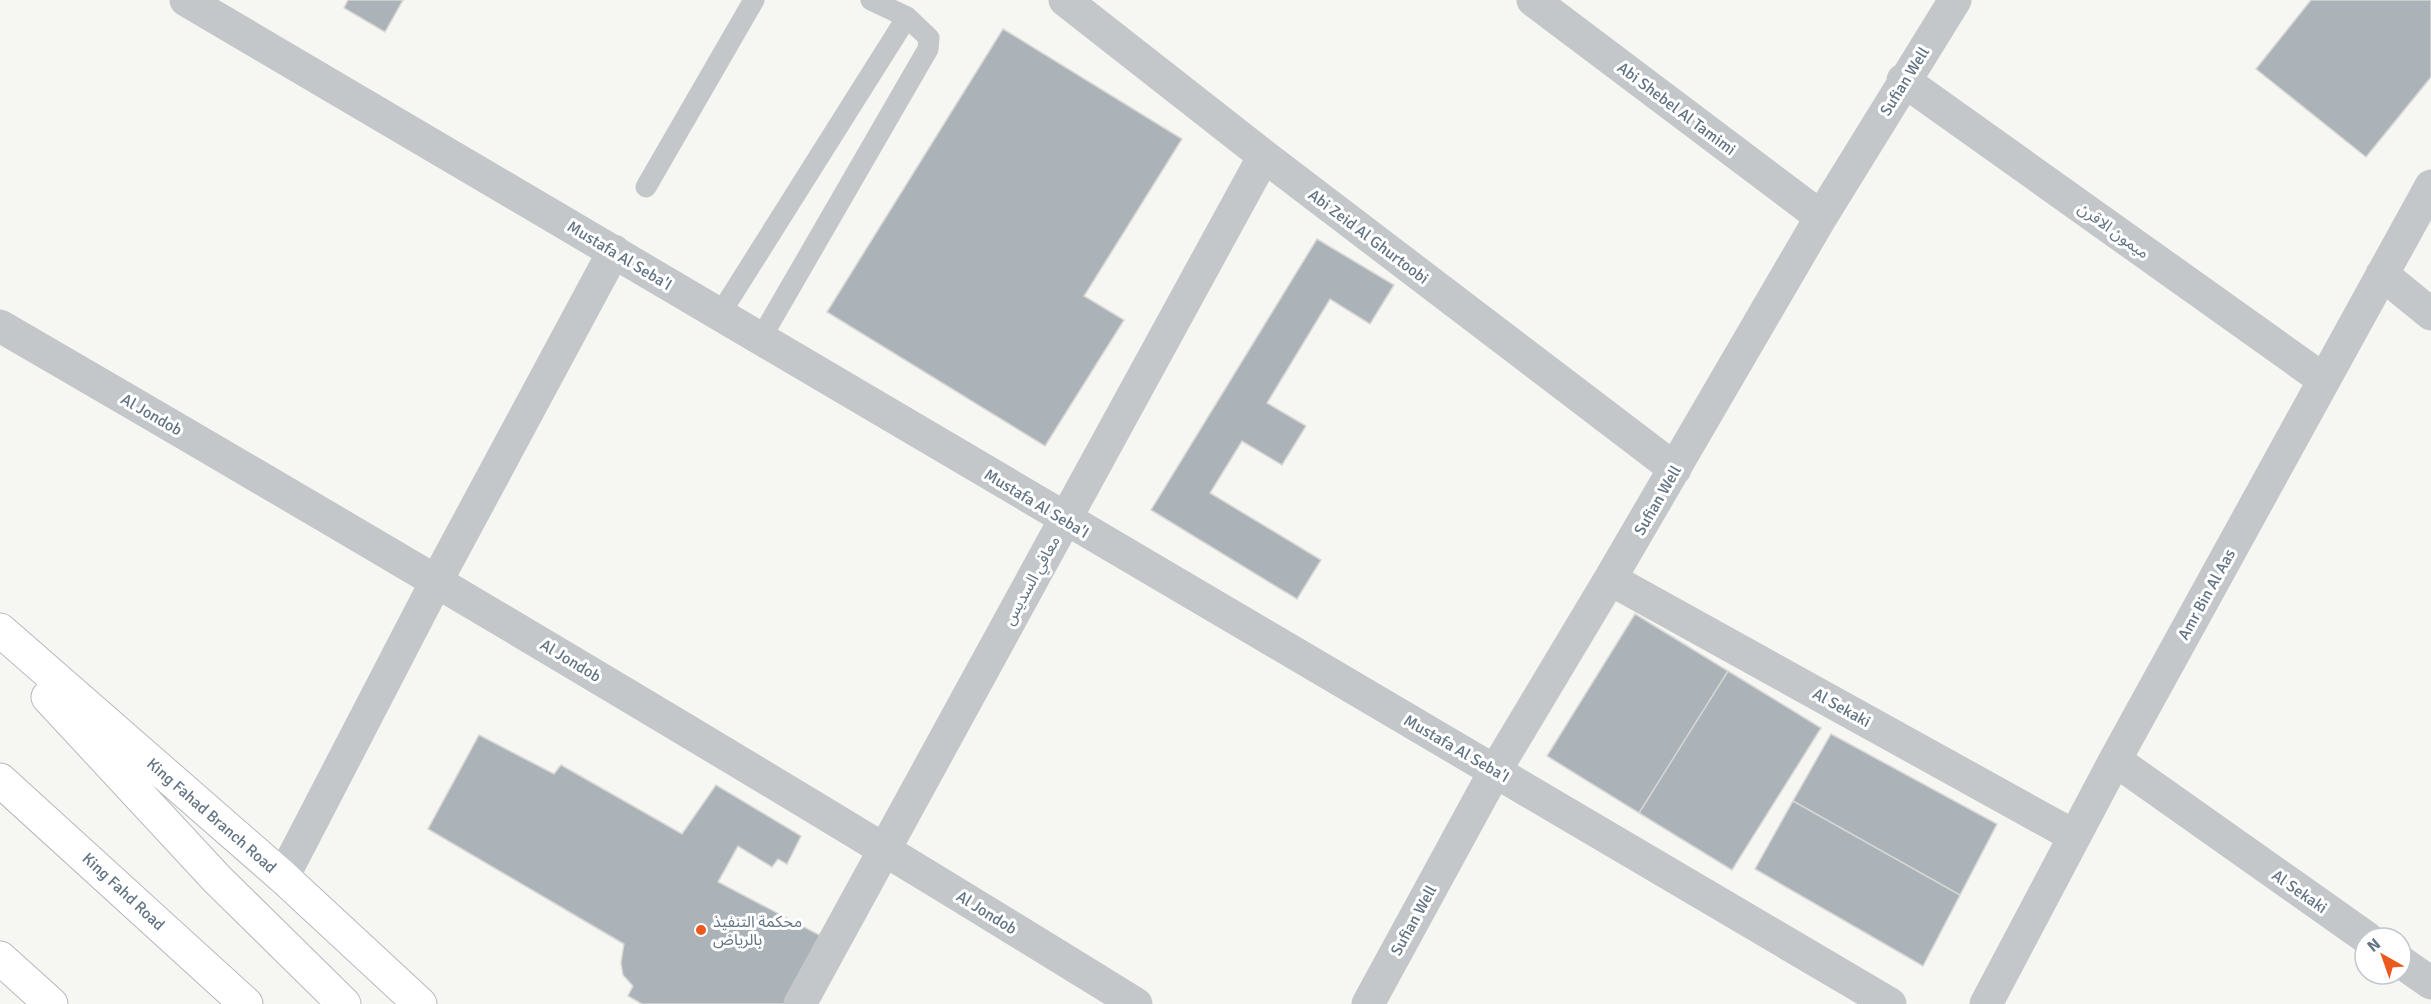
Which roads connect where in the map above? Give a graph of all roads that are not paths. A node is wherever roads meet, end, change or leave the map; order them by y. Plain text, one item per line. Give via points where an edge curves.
1 (186, 0) edge
2 (754, 0) edge
3 (871, 0) edge
4 (1065, 0) edge
5 (1533, 0) edge
6 (1955, 0) edge
7 (907, 17) junction
8 (1903, 80) junction
9 (1264, 156) junction
10 (2431, 186) edge
11 (646, 188) dead end
12 (1821, 217) junction
13 (614, 251) junction
14 (2382, 274) junction
15 (720, 314) junction
16 (2431, 314) edge
17 (0, 326) edge
18 (761, 338) junction
19 (2324, 380) junction
20 (1675, 469) junction
21 (1064, 519) junction
22 (1610, 579) junction
23 (437, 580) junction
24 (0, 630) edge
25 (0, 645) edge
26 (2115, 760) junction
27 (1495, 771) junction
28 (0, 780) edge
29 (2074, 836) junction
30 (885, 848) junction
31 (283, 877) junction
32 (2353, 928) edge
33 (0, 958) edge
34 (2413, 970) edge
35 (2431, 983) edge
36 (51, 1004) edge
37 (246, 1004) edge
38 (345, 1004) edge
39 (420, 1004) edge
40 (800, 1004) edge
41 (1136, 1004) edge
42 (1368, 1004) edge
43 (1890, 1004) edge
44 (1986, 1004) edge

1 - 13 street, Mustafa Al Seba'I
2 - 11 lane
3 - 7 lane
4 - 9 street, Abi Zeid Al Ghurtoobi
5 - 12 street, Abi Shebel Al Tamimi
6 - 8 street, Sufian Well
7 - 15 lane
7 - 18 lane via 929,38 928,49
8 - 12 street, Sufian Well
8 - 19 street, ميمون الاقرن
9 - 20 street, Abi Zeid Al Ghurtoobi
9 - 21 street, معافي السديس
10 - 14 street, Amr Bin Al Aas
12 - 20 street, Sufian Well
13 - 15 street, Mustafa Al Seba'I
13 - 23 street
14 - 16 street
14 - 19 street, Amr Bin Al Aas
15 - 18 street, Mustafa Al Seba'I
17 - 23 street, Al Jondob
18 - 21 street, Mustafa Al Seba'I
19 - 26 street, Amr Bin Al Aas
20 - 22 street, Sufian Well
21 - 27 street, Mustafa Al Seba'I
21 - 30 street, معافي السديس
22 - 27 street, Sufian Well
22 - 29 street, Al Sekaki
23 - 30 street, Al Jondob
23 - 31 street
24 - 31 main road, King Fahad Branch Road
25 - 38 main road via 218,879
26 - 29 street, Amr Bin Al Aas
26 - 32 street, Al Sekaki
27 - 42 street, Sufian Well
27 - 43 street, Mustafa Al Seba'I
28 - 37 main road, King Fahd Road
29 - 44 street, Amr Bin Al Aas
30 - 40 street, معافي السديس
30 - 41 street, Al Jondob
31 - 39 main road, King Fahad Branch Road
33 - 36 main road
34 - 35 street

